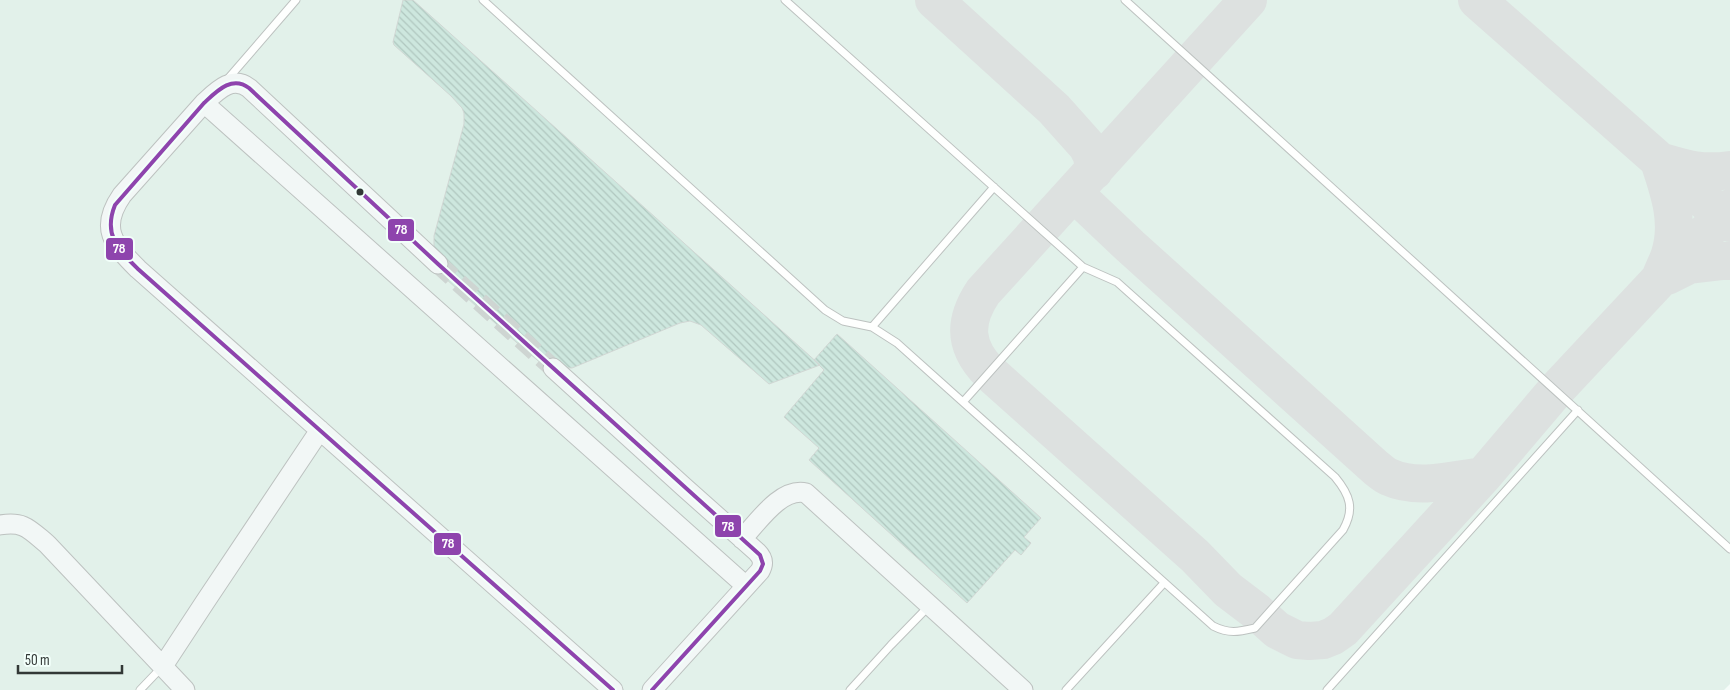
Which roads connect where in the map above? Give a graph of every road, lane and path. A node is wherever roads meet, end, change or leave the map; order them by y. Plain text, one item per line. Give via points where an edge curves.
1 (296, 0) edge
2 (483, 0) edge
3 (785, 0) edge
4 (1125, 0) edge
5 (211, 96) junction
6 (994, 187) junction
7 (438, 264) tunnel mouth
8 (1083, 267) junction
9 (872, 327) junction
10 (553, 368) tunnel mouth
11 (963, 402) junction
12 (1578, 410) junction
13 (320, 430) junction
14 (0, 525) edge
15 (742, 539) junction
16 (1730, 549) edge
17 (1164, 583) junction
18 (746, 586) junction
19 (929, 606) junction
20 (163, 666) junction
21 (662, 686) edge
22 (608, 688) edge
23 (140, 690) edge
24 (185, 690) edge
25 (850, 690) edge
26 (1023, 690) edge
27 (1066, 690) edge
28 (1327, 690) edge

1 - 5 lane
2 - 9 lane via 826,310 844,321
3 - 6 lane
4 - 12 lane
5 - 7 street via 234,82 243,83
5 - 13 street via 115,205 110,225 114,242 138,269
5 - 18 street
6 - 8 lane
6 - 9 lane
8 - 11 lane
8 - 17 lane via 1117,282 1335,477 1344,487 1350,505 1349,519 1343,530 1255,628 1225,632 1213,626
9 - 11 lane via 897,343
10 - 15 street
11 - 17 lane
12 - 16 lane
12 - 28 lane
13 - 20 street
13 - 22 street
14 - 20 street via 15,523 29,528
15 - 18 street via 760,555 763,564
15 - 19 street via 785,496 800,492 806,494
17 - 27 lane
18 - 21 street
19 - 25 lane
19 - 26 street
20 - 23 lane
20 - 24 street

